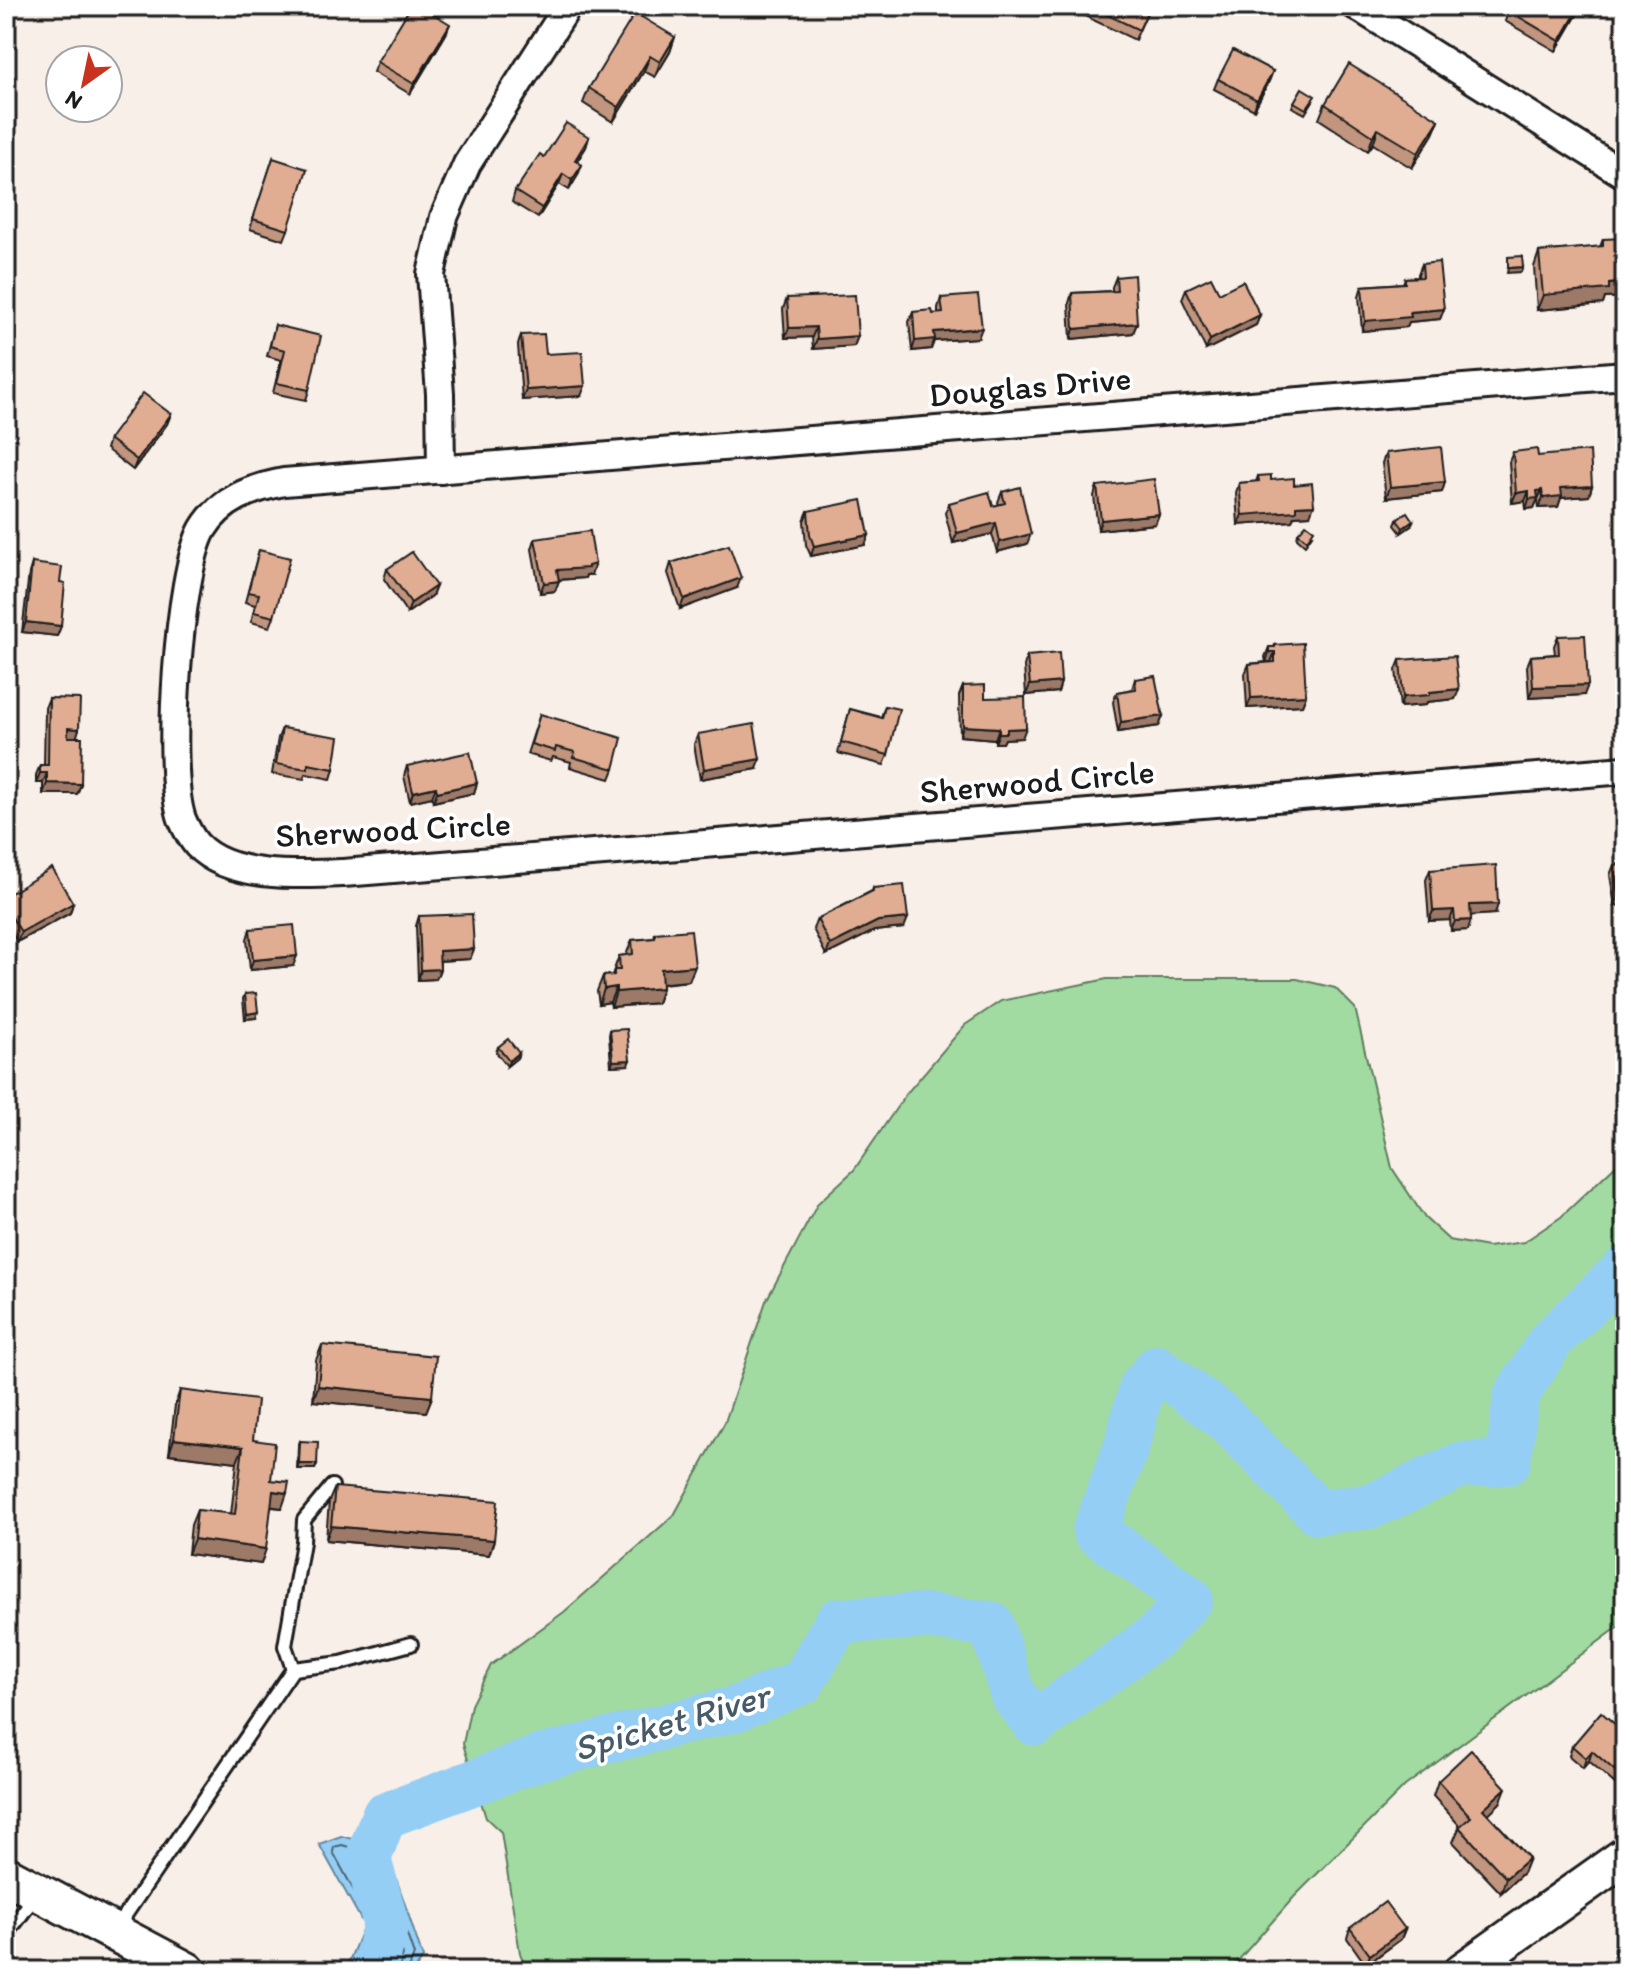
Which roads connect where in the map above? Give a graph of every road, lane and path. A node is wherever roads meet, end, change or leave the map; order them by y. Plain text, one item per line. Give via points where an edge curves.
1 (568, 6) edge
2 (1356, 6) edge
3 (1625, 175) edge
4 (1625, 375) edge
5 (441, 470) junction
6 (1625, 770) edge
7 (332, 1486) edge
8 (411, 1644) dead end
9 (293, 1669) junction
10 (1625, 1856) edge
11 (6, 1875) edge
12 (38, 1892) junction
13 (113, 1932) junction
14 (6, 1935) edge
15 (187, 1971) edge
16 (1463, 1971) edge

1 - 5 street via 467,164 444,217 431,274
2 - 3 street
4 - 5 street, Douglas Drive
5 - 6 street, Sherwood Circle via 256,487 229,501 204,527 187,579 180,640 174,730 177,790 182,819 197,845 223,863 282,874 343,873
7 - 9 lane via 304,1520 285,1646
8 - 9 lane via 341,1663
9 - 13 lane
10 - 16 main road
11 - 12 main road
12 - 13 main road
12 - 14 lane
13 - 15 main road

